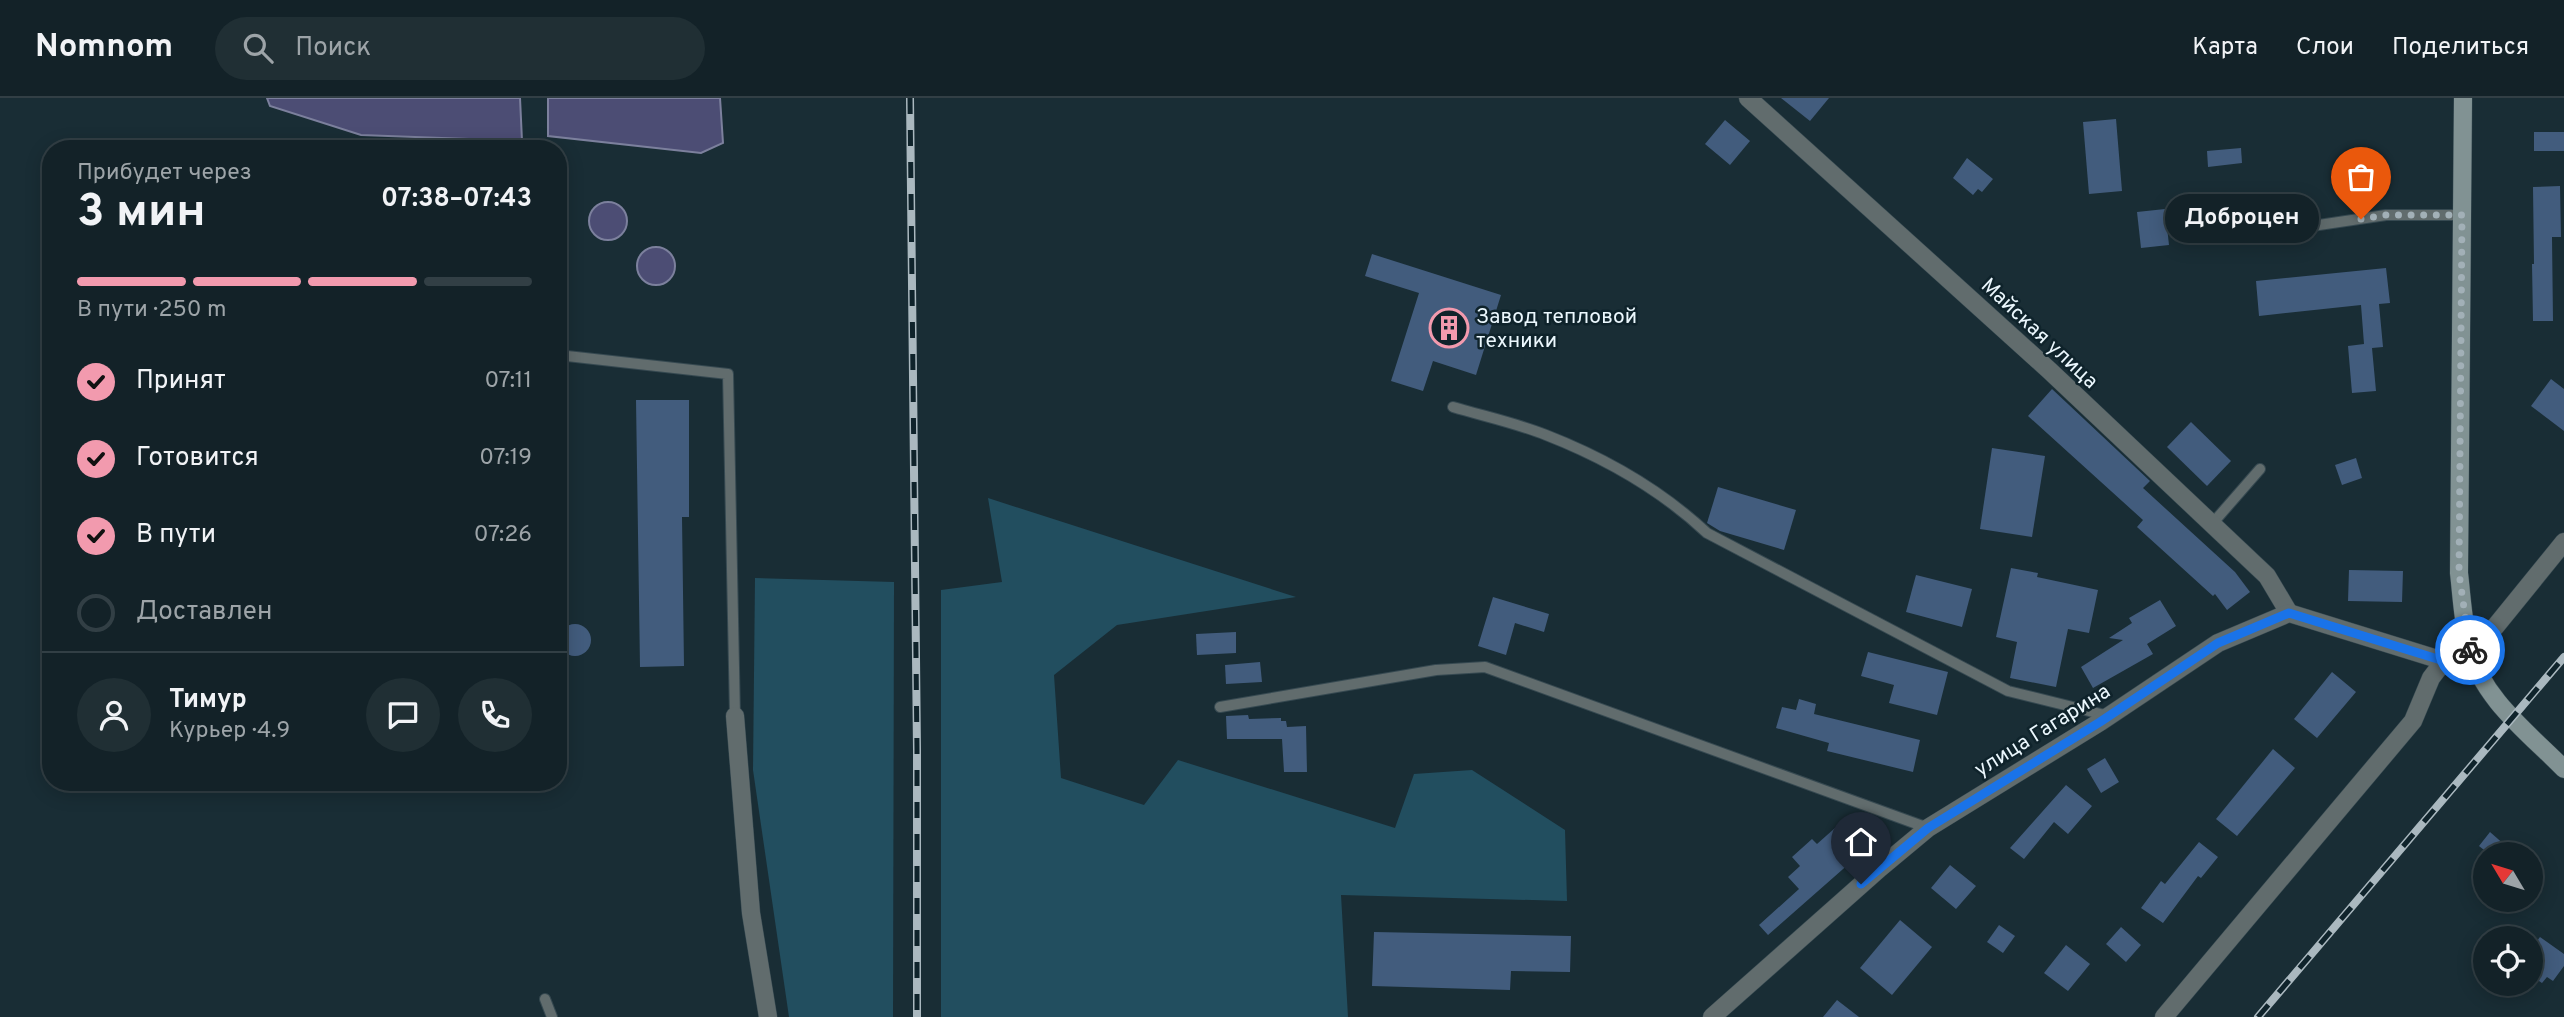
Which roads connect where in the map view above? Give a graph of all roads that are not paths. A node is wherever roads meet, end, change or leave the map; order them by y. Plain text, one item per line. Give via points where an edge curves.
1 (1748, 98) edge
2 (2463, 98) edge
3 (2462, 215) junction
4 (2285, 230) dead end
5 (567, 356) edge
6 (1452, 407) dead end
7 (2260, 468) dead end
8 (2212, 524) junction
9 (2564, 542) edge
10 (2289, 613) junction
11 (2470, 652) junction
12 (2444, 661) junction
13 (1220, 707) dead end
14 (735, 716) joint
15 (2109, 716) junction
16 (2564, 769) edge
17 (1928, 828) junction
18 (545, 999) dead end
19 (552, 1017) edge
20 (768, 1017) edge
21 (1712, 1017) edge
22 (2164, 1017) edge

1 - 8 street, Майская улица
2 - 3 main road
3 - 4 lane via 2386,215
3 - 11 main road via 2459,573
5 - 14 lane via 728,374
6 - 15 lane via 1545,434 1599,459 1652,488 1707,533 2008,691
7 - 8 lane
8 - 10 street, Майская улица via 2267,576
9 - 11 street
10 - 12 street
10 - 15 street, улица Гагарина via 2218,643
11 - 12 street
11 - 16 main road via 2498,702
12 - 22 street via 2431,678 2413,721
13 - 17 lane via 1436,670 1485,667
14 - 20 street via 751,913
15 - 17 street, улица Гагарина
17 - 21 street, улица Гагарина
18 - 19 lane

